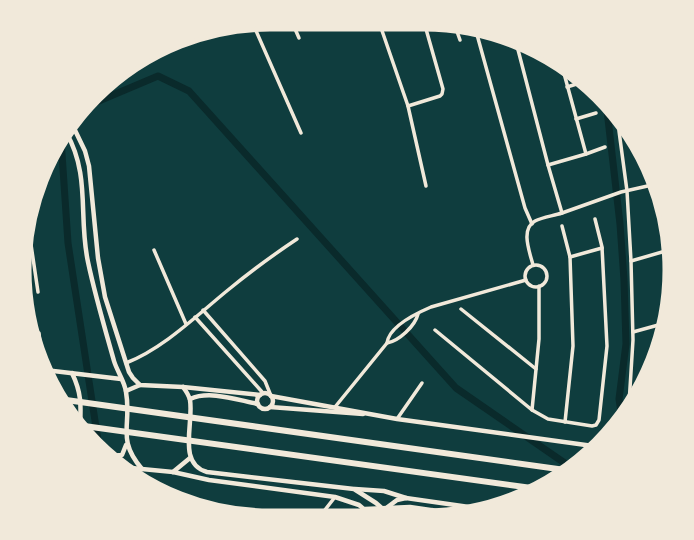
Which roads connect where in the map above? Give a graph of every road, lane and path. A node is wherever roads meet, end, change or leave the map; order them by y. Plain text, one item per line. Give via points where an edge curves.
1 (295, 29) edge
2 (381, 29) edge
3 (426, 29) edge
4 (255, 30) edge
5 (458, 31) edge
6 (477, 35) edge
7 (299, 38) dead end
8 (460, 40) dead end
9 (517, 48) edge
10 (564, 74) edge
11 (577, 84) edge
12 (568, 87) junction
13 (408, 106) junction
14 (596, 113) dead end
15 (576, 119) junction
16 (75, 129) edge
17 (619, 131) dead end
18 (301, 133) dead end
19 (69, 137) edge
20 (605, 147) dead end
21 (586, 154) junction
22 (548, 165) junction
23 (426, 186) dead end
24 (650, 186) edge
25 (627, 191) junction
26 (562, 213) junction
27 (595, 219) dead end
28 (532, 224) junction
29 (562, 226) dead end
30 (296, 238) dead end
31 (31, 243) edge
32 (602, 248) junction
33 (154, 250) dead end
34 (664, 251) edge
35 (570, 257) junction
36 (631, 261) junction
37 (533, 265) junction
38 (526, 280) junction
39 (539, 286) junction
40 (38, 292) dead end
41 (462, 309) dead end
42 (203, 310) junction
43 (418, 314) junction
44 (195, 317) junction
45 (186, 324) junction
46 (658, 325) edge
47 (434, 330) dead end
48 (633, 332) junction
49 (39, 333) dead end
50 (40, 340) edge
51 (387, 343) junction
52 (126, 363) junction
53 (536, 369) junction
54 (51, 371) edge
55 (72, 373) junction
56 (121, 379) junction
57 (422, 383) dead end
58 (140, 385) junction
59 (183, 386) junction
60 (126, 392) junction
61 (261, 394) junction
62 (629, 395) edge
63 (271, 396) junction
64 (190, 399) junction
65 (68, 400) edge
66 (258, 404) junction
67 (270, 407) junction
68 (335, 407) junction
69 (532, 410) junction
70 (365, 414) junction
71 (80, 419) edge
72 (397, 419) junction
73 (565, 422) junction
74 (87, 426) edge
75 (127, 443) junction
76 (589, 445) edge
77 (116, 456) edge
78 (190, 458) junction
79 (133, 468) edge
80 (142, 469) junction
81 (559, 469) edge
82 (173, 472) junction
83 (528, 488) edge
84 (354, 489) junction
85 (335, 496) junction
86 (406, 498) junction
87 (467, 507) edge
88 (365, 510) joint
89 (385, 510) junction
90 (432, 510) edge
91 (324, 511) edge

1 - 7 street
2 - 13 street
3 - 13 street via 443,89 442,94
4 - 18 street
5 - 8 street
6 - 28 street via 525,208
9 - 22 street
10 - 12 street
11 - 12 street
12 - 15 street
13 - 23 street
14 - 15 street
15 - 21 street
16 - 52 main road via 89,166 100,275
17 - 25 street
19 - 56 main road via 82,172 87,260
20 - 21 street
21 - 22 street
22 - 26 street
24 - 25 street
25 - 26 street
25 - 36 street
26 - 28 street
27 - 32 street
28 - 37 street via 527,240
29 - 35 street
30 - 42 street
31 - 40 street
32 - 35 street
32 - 73 street via 607,346 599,420 592,426
33 - 45 street
34 - 36 street
35 - 73 street via 573,346
36 - 48 street
37 - 38 street via 526,272
37 - 39 street via 540,266 547,274 546,281
38 - 39 street via 533,286
38 - 43 street via 434,306
39 - 53 street
41 - 53 street
42 - 44 street
42 - 63 street via 265,381
43 - 51 street via 415,322 395,341
43 - 51 street via 410,316 390,335
44 - 45 street
44 - 61 street
45 - 52 street via 145,354
46 - 48 street
47 - 69 street
48 - 62 street
49 - 50 street
51 - 68 street
52 - 58 main road via 133,378
53 - 69 street
54 - 55 main road
55 - 56 main road
55 - 71 main road via 79,388
56 - 60 main road
57 - 72 street
58 - 59 main road
58 - 60 main road
59 - 61 main road
59 - 64 main road
60 - 75 main road
61 - 63 main road
61 - 66 main road
63 - 67 main road via 273,402
63 - 68 main road
64 - 66 main road via 207,395
64 - 78 main road
65 - 81 highway
66 - 67 main road via 265,409
67 - 70 main road
68 - 70 main road
69 - 73 street via 548,419
70 - 72 main road
72 - 76 main road
74 - 83 highway
75 - 77 main road via 122,455
75 - 80 main road via 133,459
78 - 82 main road
78 - 84 main road via 198,468 207,472
79 - 80 main road
80 - 82 main road
82 - 85 main road via 209,480
84 - 86 main road via 384,491
84 - 89 main road
85 - 88 main road via 353,502
85 - 91 street
86 - 87 main road
86 - 89 main road via 397,500
88 - 89 main road
89 - 90 main road via 410,507

